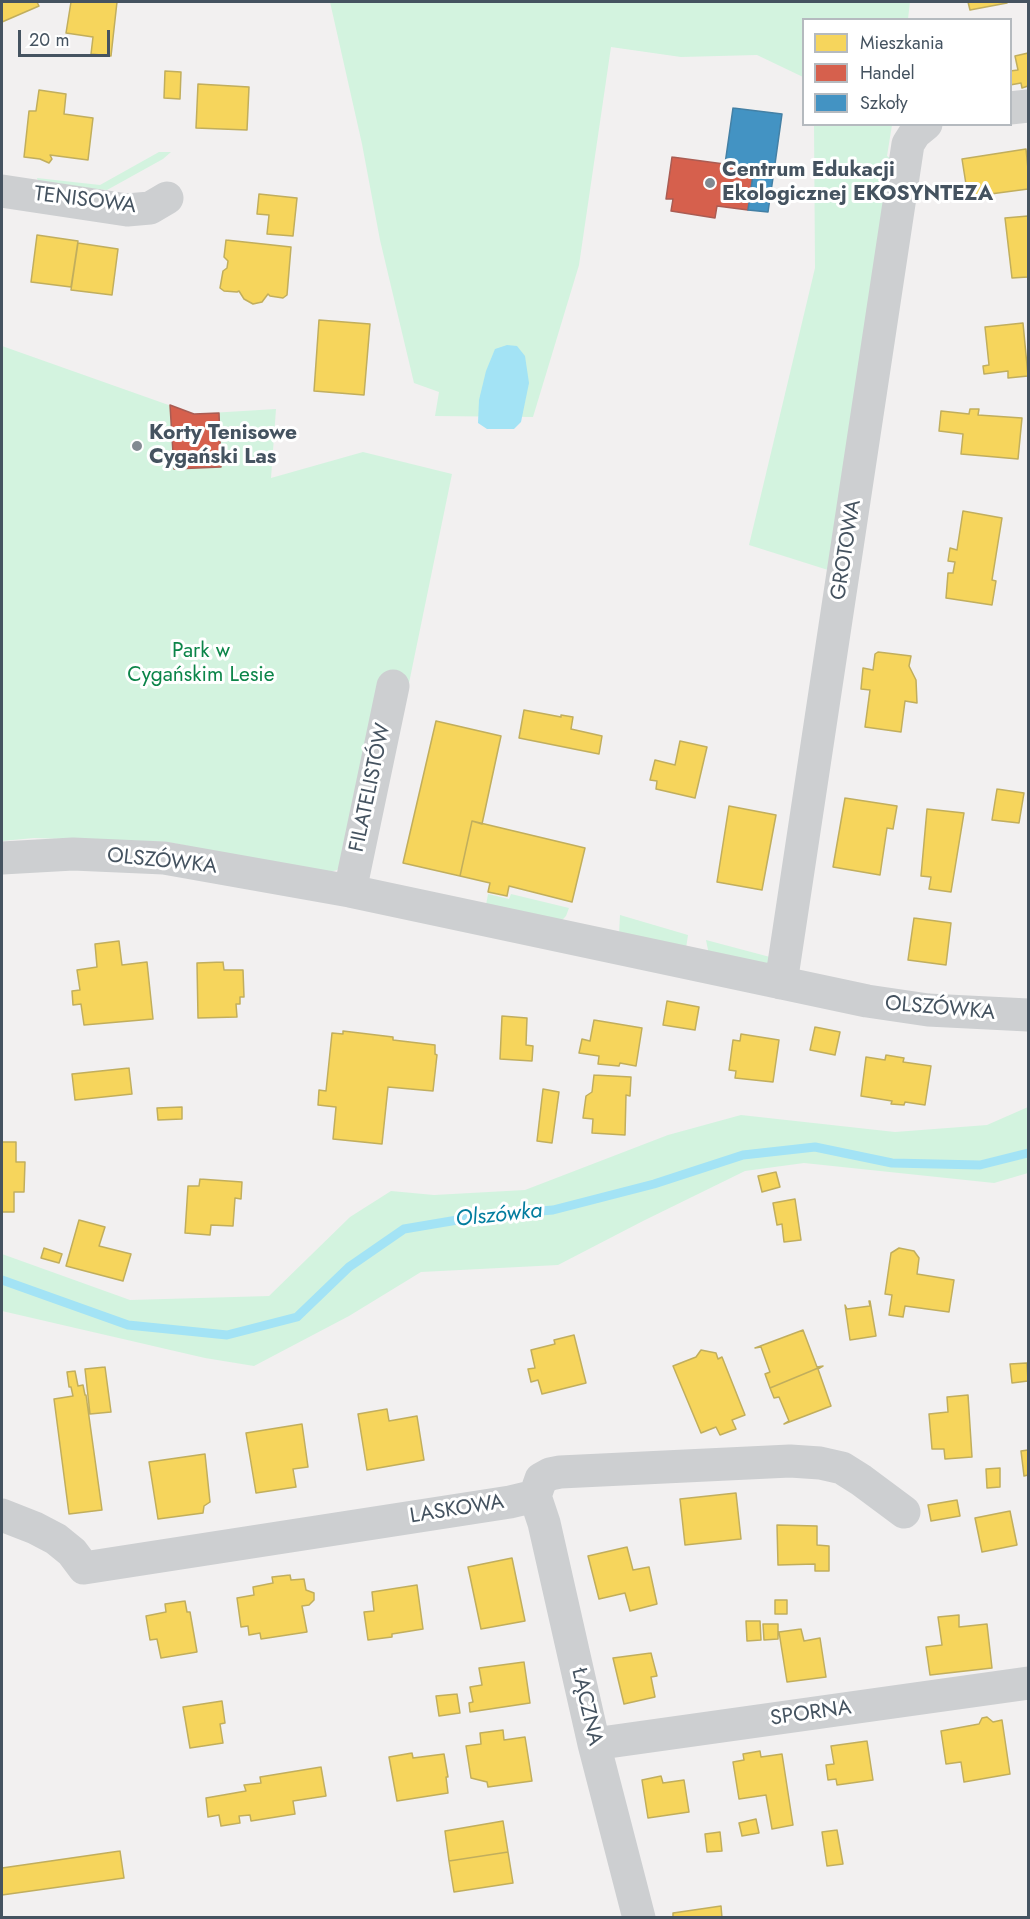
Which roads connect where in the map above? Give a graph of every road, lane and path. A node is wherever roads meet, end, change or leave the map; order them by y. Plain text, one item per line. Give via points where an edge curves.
1 (1029, 106) edge
2 (1012, 108) edge
3 (924, 126) edge
4 (2, 191) edge
5 (167, 198) dead end
6 (393, 686) dead end
7 (2, 858) edge
8 (350, 891) junction
9 (781, 983) junction
10 (1029, 1015) edge
11 (535, 1496) junction
12 (904, 1512) dead end
13 (2, 1515) edge
14 (1029, 1683) edge
15 (594, 1744) junction
16 (639, 1917) edge

1 - 2 street
3 - 9 street, GROTOWA via 908,144
4 - 5 street, TENISOWA via 127,210 150,208
6 - 8 street, FILATELISTÓW
7 - 8 street, OLSZÓWKA via 73,854 164,858
8 - 9 street, OLSZÓWKA
9 - 10 street, OLSZÓWKA via 928,1010
11 - 12 street via 541,1479 560,1472 790,1461 842,1468
11 - 13 street, LASKOWA via 84,1568 56,1539
11 - 15 street, ŁĄCZNA
14 - 15 street, SPORNA
15 - 16 street, ŁĄCZNA

